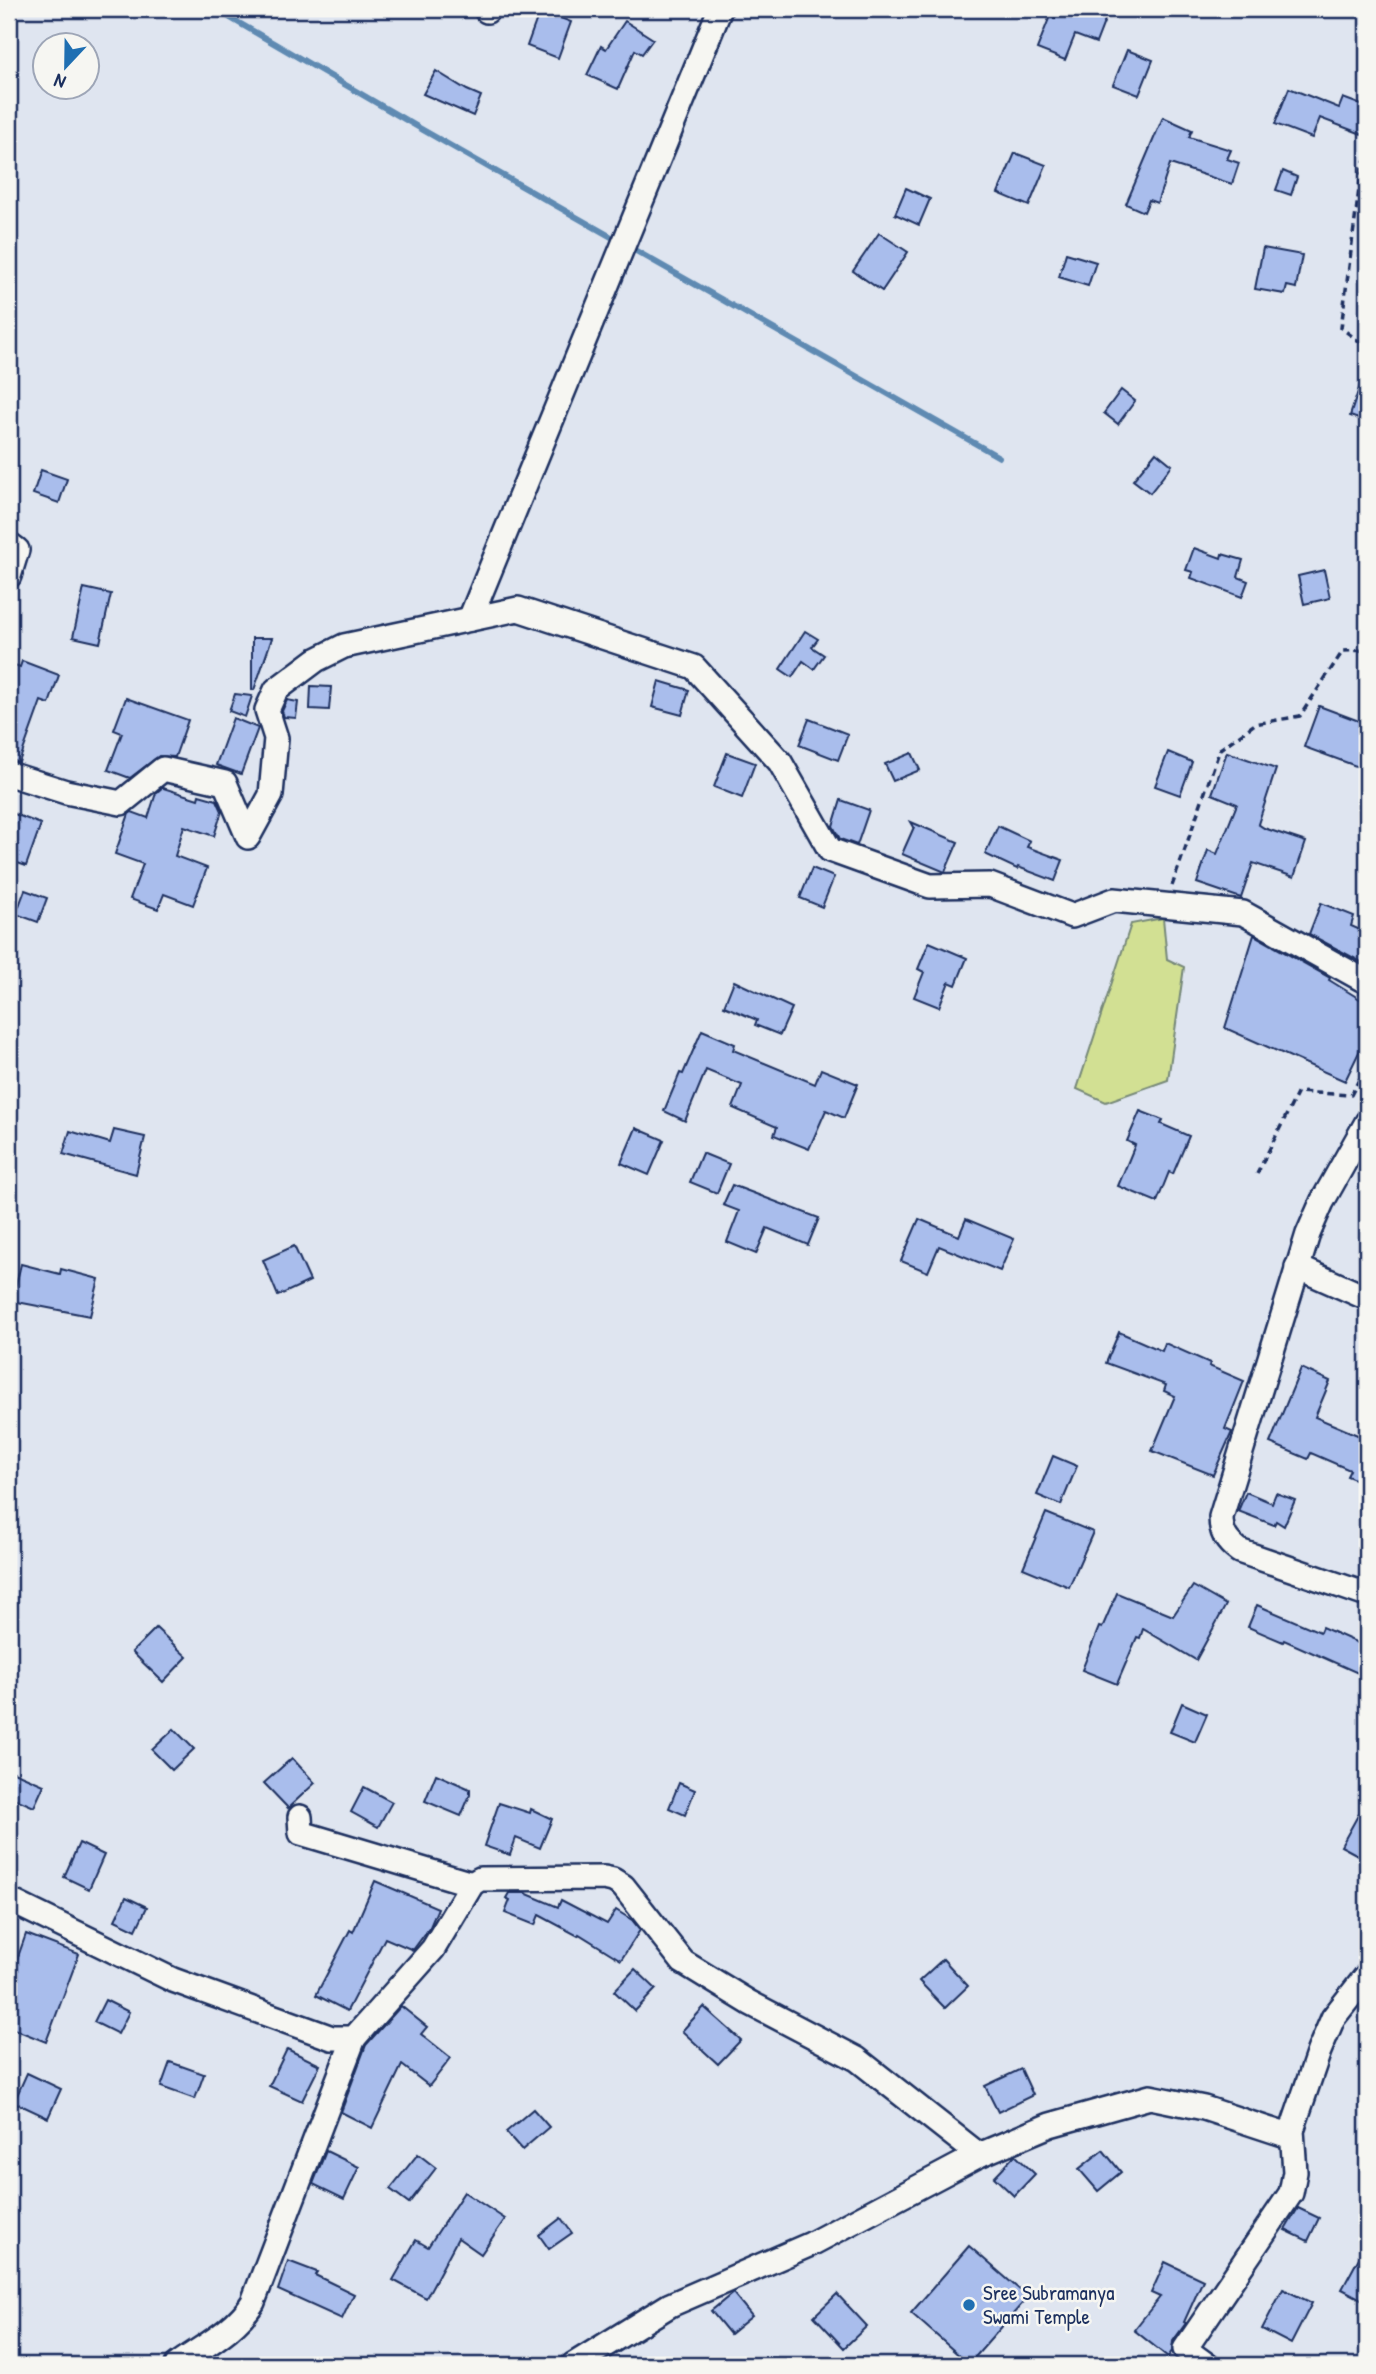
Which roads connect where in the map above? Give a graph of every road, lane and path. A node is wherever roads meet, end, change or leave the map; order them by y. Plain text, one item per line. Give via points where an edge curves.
1 (720, 9) edge
2 (1367, 157) edge
3 (1367, 347) edge
4 (9, 544) edge
5 (9, 576) edge
6 (470, 619) junction
7 (1367, 650) edge
8 (9, 774) edge
9 (1165, 905) junction
10 (1367, 982) edge
11 (1367, 1064) edge
12 (1367, 1122) edge
13 (1257, 1174) dead end
14 (1297, 1267) junction
15 (1367, 1298) edge
16 (1367, 1595) edge
17 (300, 1817) dead end
18 (472, 1884) junction
19 (9, 1900) edge
20 (1367, 1975) edge
21 (354, 2038) junction
22 (1292, 2137) junction
23 (979, 2155) junction
24 (177, 2365) edge
25 (573, 2365) edge
26 (1207, 2365) edge

1 - 6 street
2 - 3 path via 1362,166 1341,328
4 - 5 street via 17,550
6 - 8 street via 344,646 276,690 267,710 276,738 271,795 248,837 225,783 163,769 121,803
6 - 9 street via 518,609 694,667 780,762 830,850 930,886 990,885 1072,916 1114,900
7 - 9 path via 1343,651 1300,716 1255,724 1220,749
9 - 10 street via 1243,913
11 - 13 path via 1351,1096 1298,1092
12 - 14 street via 1322,1202
14 - 15 street
14 - 16 street via 1223,1505 1221,1530 1239,1551
17 - 18 street via 301,1833
18 - 21 street via 433,1949
18 - 23 street via 491,1878 613,1880 624,1886 683,1962 857,2059
19 - 21 street via 173,1980 332,2038
20 - 22 street via 1325,2034
21 - 24 street via 253,2302 234,2323
22 - 23 street via 1204,2108 1150,2097 1050,2125
22 - 26 street via 1295,2172 1291,2193 1185,2349
23 - 25 street via 811,2244 670,2305

